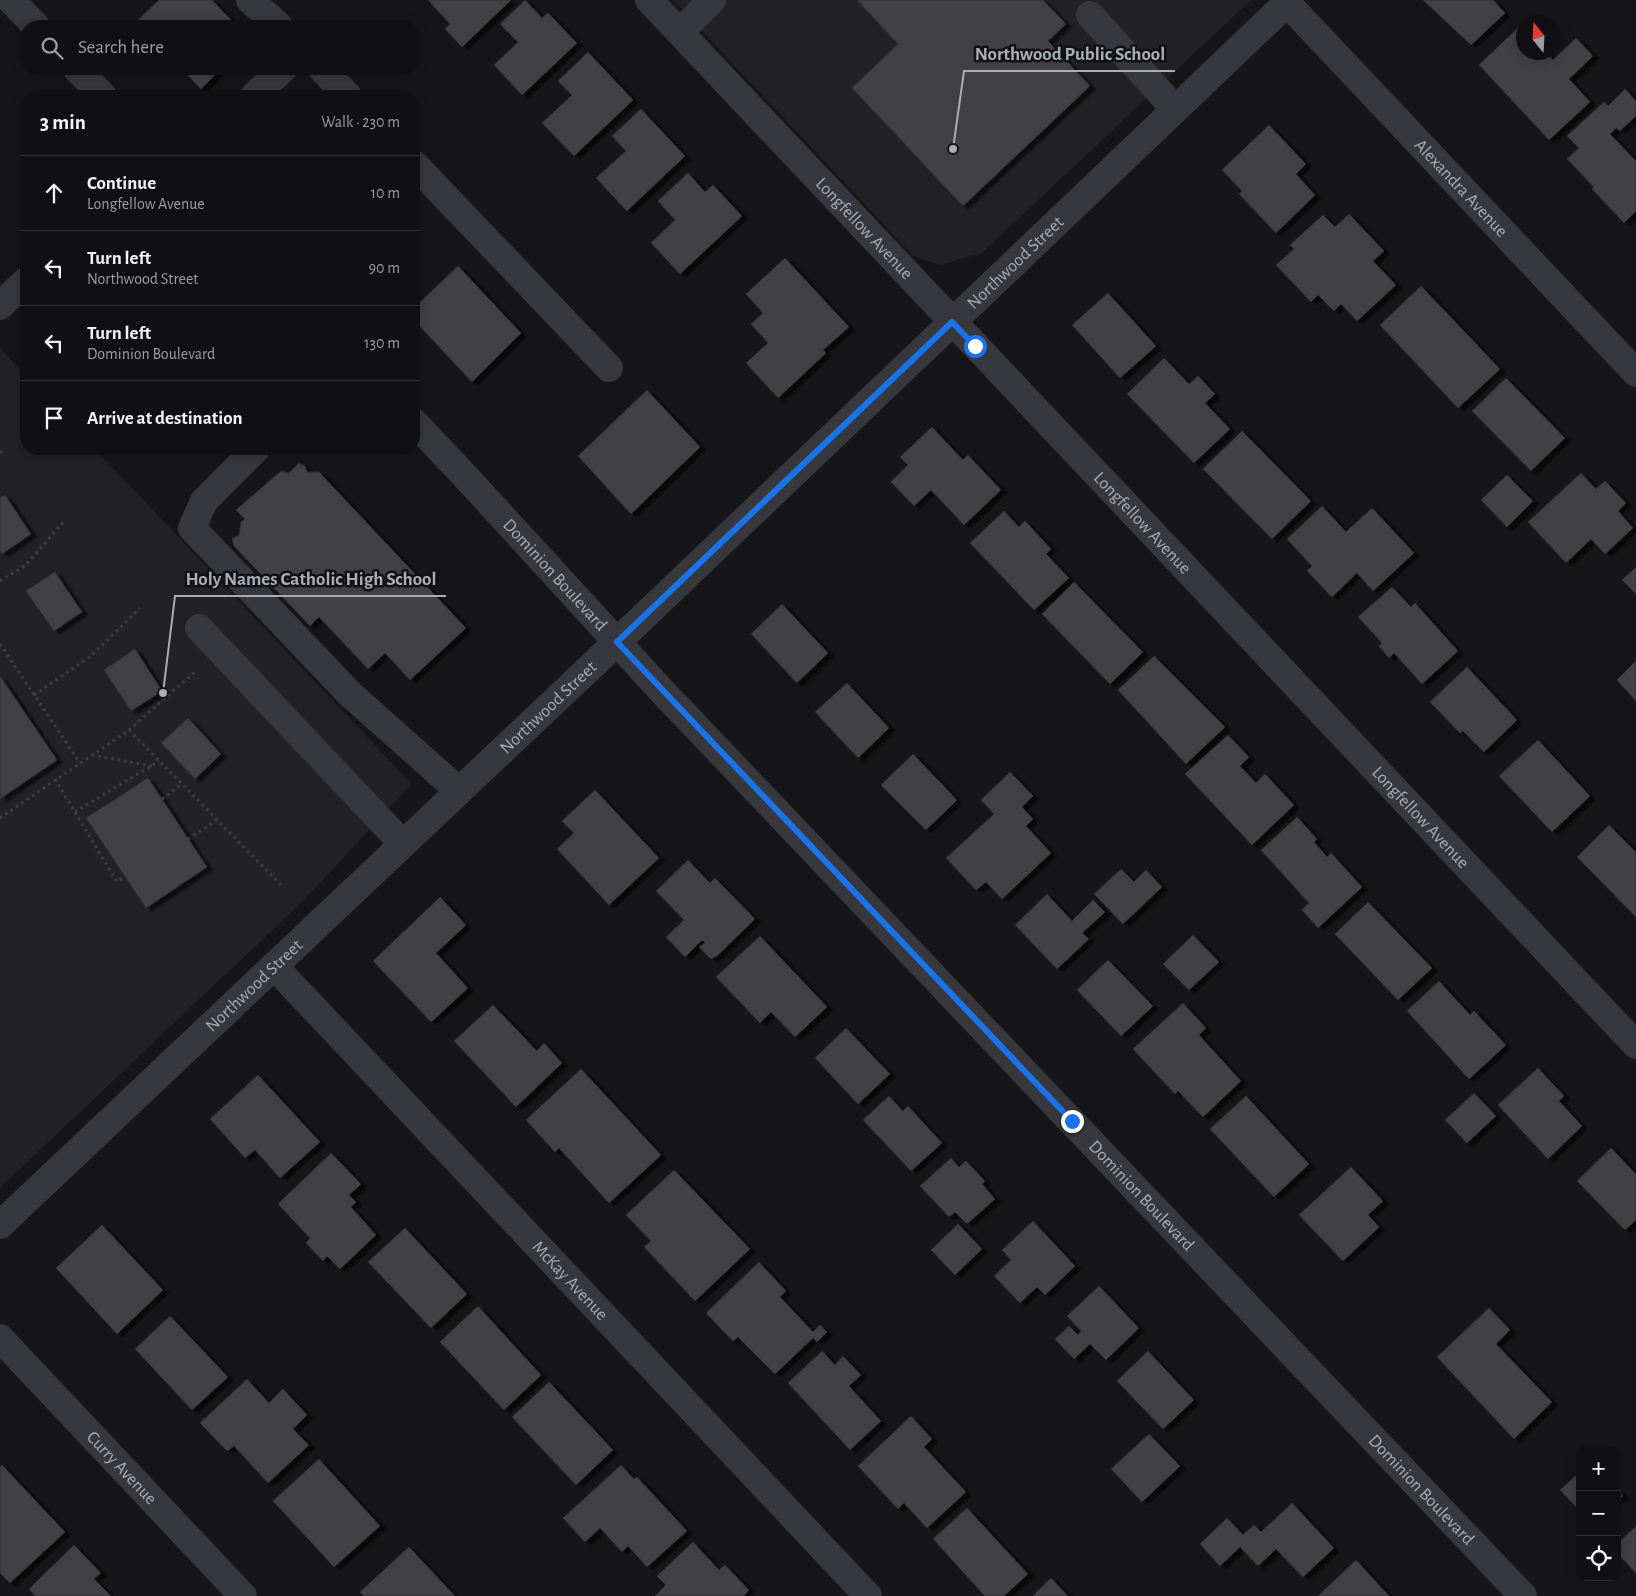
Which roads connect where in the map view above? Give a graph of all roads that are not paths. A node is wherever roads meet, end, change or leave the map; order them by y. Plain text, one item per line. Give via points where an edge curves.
1 (11, 0) edge
2 (250, 0) edge
3 (649, 0) edge
4 (712, 0) edge
5 (1288, 1) edge
6 (1090, 15) dead end
7 (30, 20) edge
8 (272, 20) edge
9 (680, 32) junction
10 (83, 75) edge
11 (277, 75) edge
12 (328, 75) edge
13 (97, 90) edge
14 (260, 90) edge
15 (342, 90) edge
16 (1175, 109) junction
17 (420, 170) edge
18 (20, 287) edge
19 (0, 306) edge
20 (952, 322) junction
21 (609, 368) dead end
22 (1636, 373) edge
23 (420, 428) edge
24 (250, 455) edge
25 (199, 628) dead end
26 (617, 642) junction
27 (459, 791) junction
28 (403, 844) junction
29 (274, 966) junction
30 (1636, 1044) edge
31 (0, 1225) edge
32 (0, 1338) edge
33 (243, 1596) edge
34 (868, 1596) edge
35 (1523, 1596) edge

1 - 7 street
2 - 8 street
3 - 9 street, Longfellow Avenue
4 - 9 street
5 - 16 street, Northwood Street
5 - 22 street, Alexandra Avenue
6 - 16 street
9 - 20 street, Longfellow Avenue
10 - 13 street
11 - 14 street
12 - 15 street
16 - 20 street, Northwood Street
17 - 21 street
18 - 19 street
20 - 26 street, Northwood Street
20 - 30 street, Longfellow Avenue
23 - 26 street, Dominion Boulevard
24 - 27 street via 204,501 192,528 350,694
25 - 28 street
26 - 27 street, Northwood Street
26 - 35 street, Dominion Boulevard
27 - 28 street, Northwood Street
28 - 29 street, Northwood Street
29 - 31 street, Northwood Street
29 - 34 street, McKay Avenue
32 - 33 street, Curry Avenue

